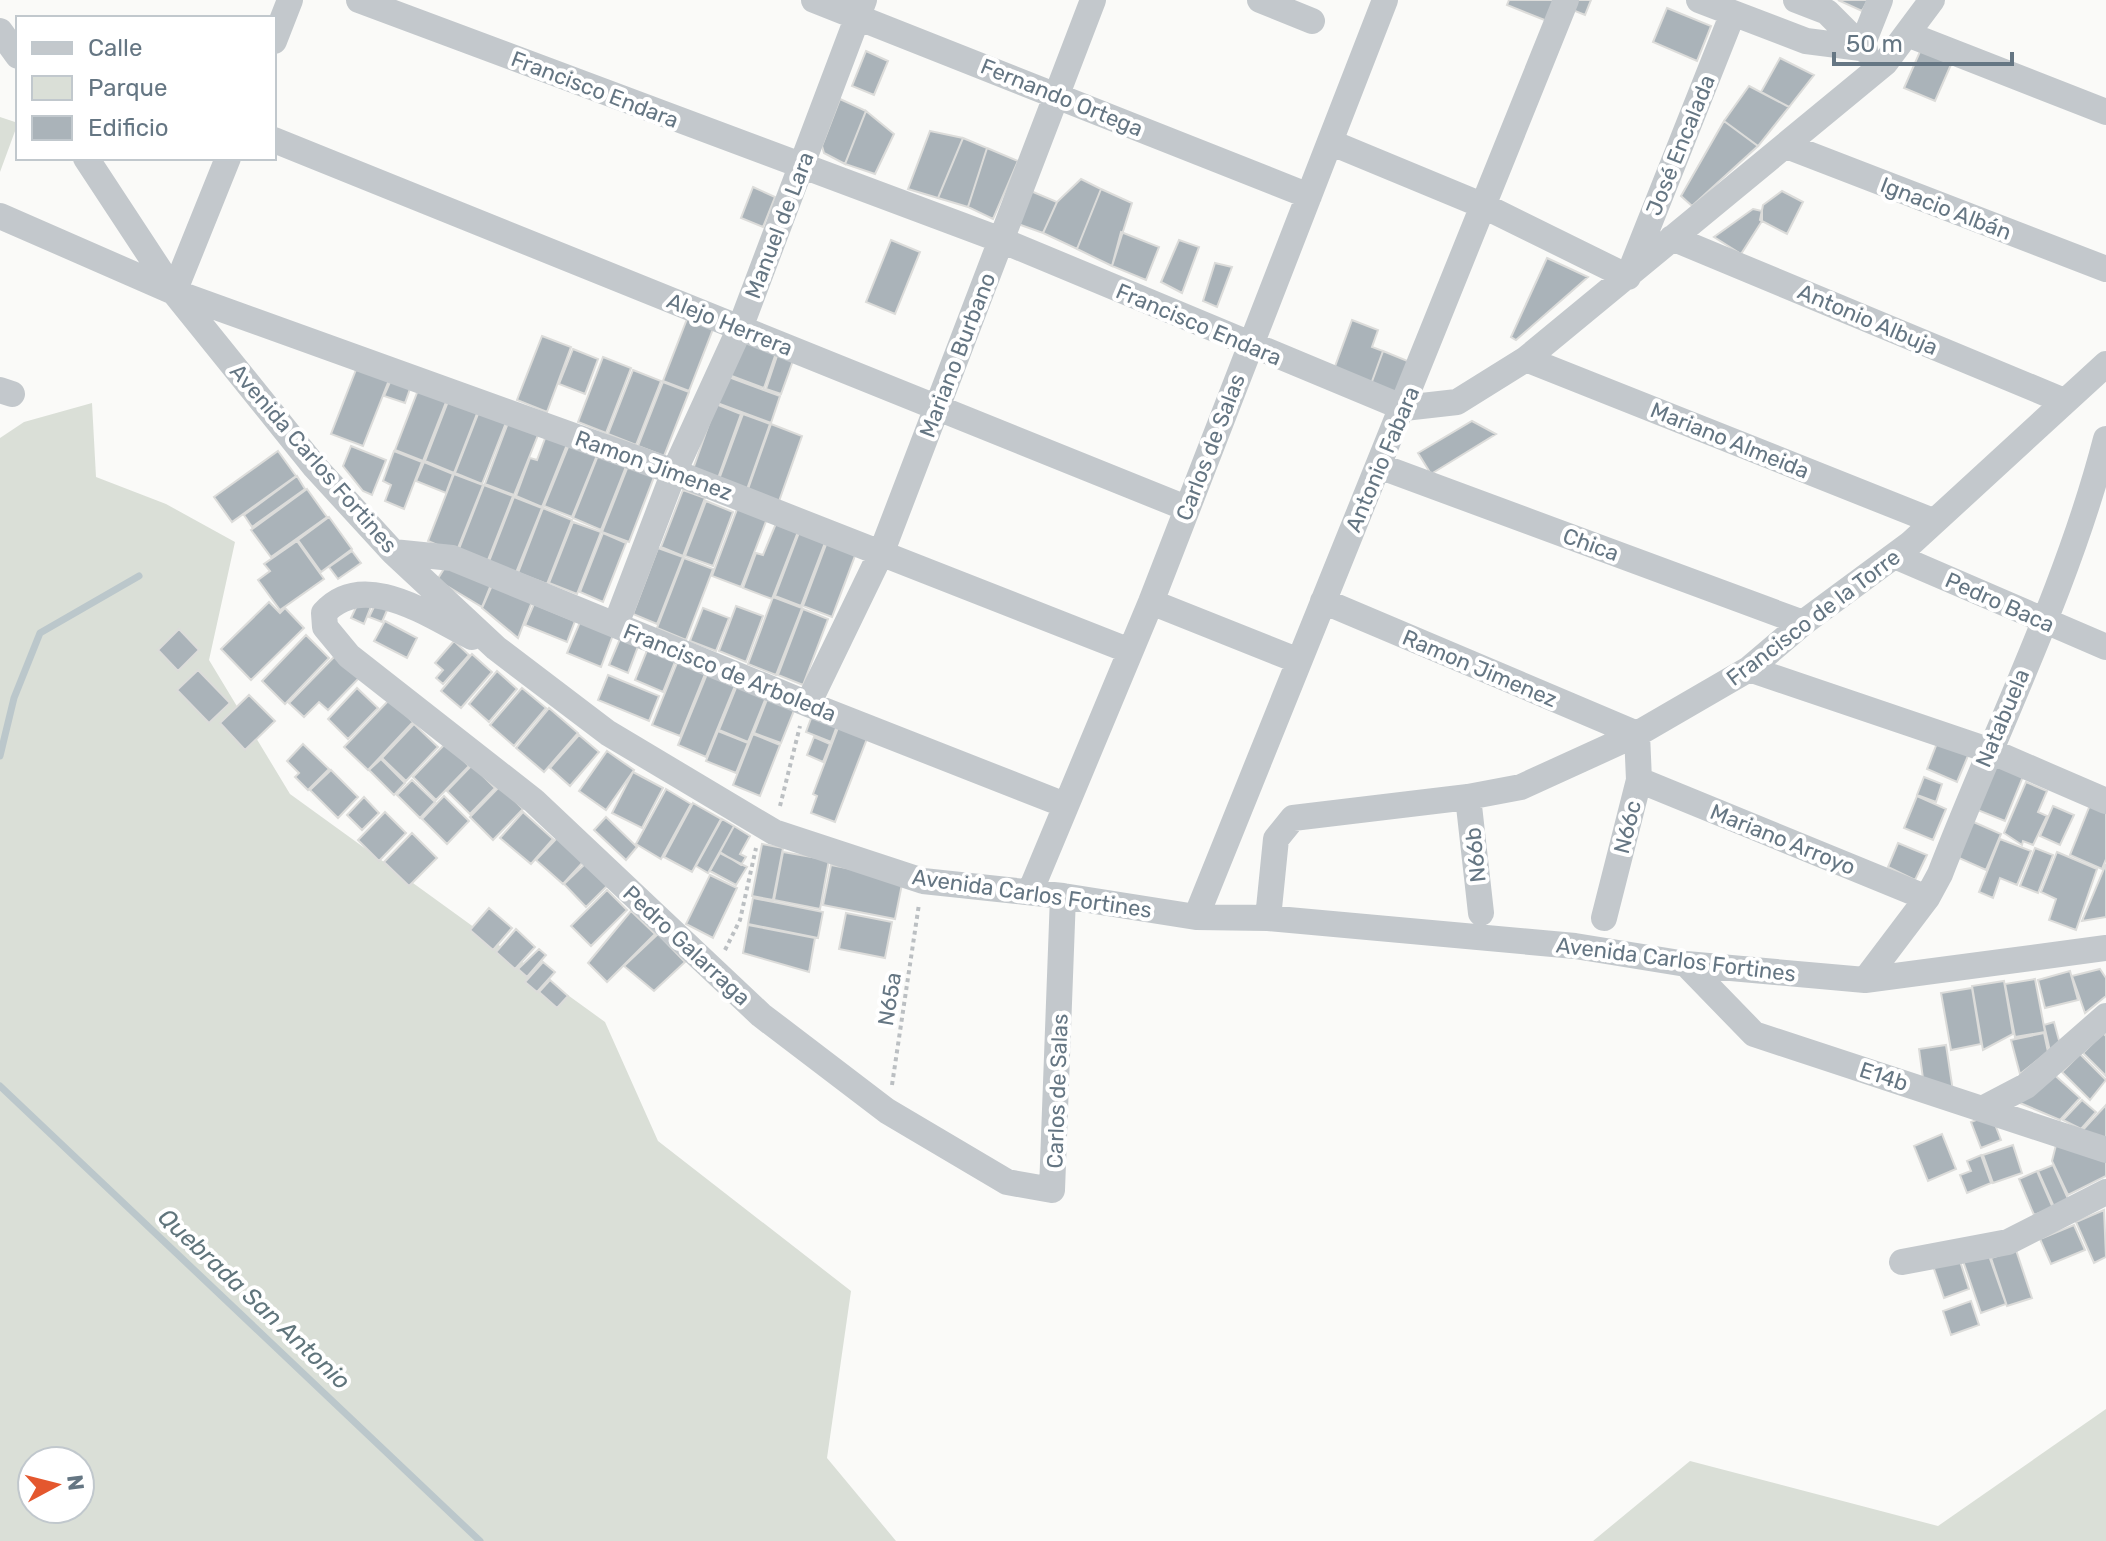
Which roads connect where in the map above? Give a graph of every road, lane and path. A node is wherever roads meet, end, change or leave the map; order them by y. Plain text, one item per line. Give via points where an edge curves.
1 (290, 0) edge
2 (359, 0) edge
3 (814, 0) edge
4 (1093, 0) edge
5 (1260, 0) edge
6 (1385, 0) edge
7 (1566, 0) edge
8 (1699, 0) edge
9 (1796, 0) edge
10 (1880, 0) edge
11 (1932, 0) edge
12 (861, 8) edge
13 (1733, 13) junction
14 (1312, 21) dead end
15 (0, 30) edge
16 (1907, 34) junction
17 (276, 36) edge
18 (1861, 48) junction
19 (16, 53) edge
20 (1885, 63) junction
21 (1056, 95) junction
22 (2106, 112) edge
23 (276, 141) edge
24 (1332, 143) junction
25 (1787, 146) junction
26 (87, 160) edge
27 (227, 160) edge
28 (801, 167) junction
29 (1309, 196) junction
30 (1484, 206) junction
31 (0, 216) edge
32 (1672, 238) junction
33 (1001, 240) junction
34 (2106, 269) edge
35 (1628, 277) junction
36 (174, 292) junction
37 (740, 328) junction
38 (1249, 345) junction
39 (1526, 359) junction
40 (2106, 364) edge
41 (2064, 401) junction
42 (937, 407) junction
43 (1404, 408) junction
44 (2106, 439) edge
45 (1379, 466) junction
46 (674, 472) junction
47 (2101, 482) edge
48 (1186, 508) junction
49 (1933, 521) junction
50 (882, 551) junction
51 (393, 552) junction
52 (1895, 556) junction
53 (1323, 601) junction
54 (1151, 602) junction
55 (2042, 622) junction
56 (1803, 623) junction
57 (616, 624) junction
58 (2106, 647) edge
59 (496, 648) junction
60 (1130, 651) junction
61 (1299, 661) junction
62 (1749, 669) junction
63 (804, 716) junction
64 (1637, 734) junction
65 (1988, 750) junction
66 (1639, 780) junction
67 (1468, 797) junction
68 (2106, 801) edge
69 (1065, 805) junction
70 (780, 807) dead end
71 (757, 840) dead end
72 (1030, 892) junction
73 (1063, 896) junction
74 (1927, 898) junction
75 (919, 906) dead end
76 (1481, 913) dead end
77 (1196, 917) junction
78 (1268, 918) junction
79 (1604, 918) dead end
80 (2106, 948) edge
81 (723, 954) dead end
82 (1686, 964) junction
83 (1865, 980) junction
84 (2106, 1016) edge
85 (890, 1097) dead end
86 (1984, 1108) junction
87 (2106, 1150) edge
88 (1052, 1190) joint
89 (2106, 1192) edge
90 (1902, 1262) dead end

1 - 17 street
2 - 28 street, Francisco Endara
3 - 12 street, Fernando Ortega
4 - 21 street, Mariano Burbano
5 - 14 street
6 - 24 street, Carlos de Salas
7 - 30 street, Antonio Fabara
8 - 13 street
9 - 18 street via 1827,12
10 - 18 street
11 - 16 street, Francisco Endara
12 - 21 street, Fernando Ortega
12 - 28 street, Manuel de Lara
13 - 18 street via 1806,41
13 - 35 street, José Encalada
15 - 19 street
16 - 20 street, Francisco Endara
16 - 22 street
18 - 20 street
20 - 25 street, Francisco Endara
21 - 29 street, Fernando Ortega
21 - 33 street, Mariano Burbano
23 - 37 street, Alejo Herrera
24 - 29 street, Carlos de Salas
24 - 30 street
25 - 32 street, Francisco Endara
25 - 34 street, Ignacio Albán
26 - 36 street, Avenida Carlos Fortines
27 - 36 street
28 - 33 street, Francisco Endara
28 - 37 street, Manuel de Lara
29 - 38 street, Carlos de Salas
30 - 35 street
30 - 43 street, Antonio Fabara
31 - 36 street, Ramon Jimenez
32 - 35 street, Francisco Endara
32 - 41 street, Antonio Albuja
33 - 38 street, Francisco Endara
33 - 42 street, Mariano Burbano
35 - 39 street, Francisco Endara
36 - 46 street, Ramon Jimenez
36 - 51 street, Avenida Carlos Fortines via 315,467
37 - 42 street, Alejo Herrera
37 - 46 street, Manuel de Lara
38 - 43 street, Francisco Endara
38 - 48 street, Carlos de Salas
39 - 43 street, Francisco Endara via 1457,402
39 - 49 street, Mariano Almeida
40 - 41 street, Francisco de la Torre
41 - 49 street, Francisco de la Torre
42 - 48 street, Alejo Herrera
42 - 50 street, Mariano Burbano
43 - 45 street, Antonio Fabara
44 - 47 street, Natabuela
45 - 53 street, Antonio Fabara
45 - 56 street, Chica
46 - 50 street, Ramon Jimenez
46 - 57 street, Manuel de Lara
47 - 55 street, Natabuela
48 - 54 street, Carlos de Salas
49 - 52 street, Francisco de la Torre
50 - 60 street, Ramon Jimenez
50 - 63 street, Mariano Burbano
51 - 57 street, Francisco de Arboleda via 452,558
51 - 59 street, Avenida Carlos Fortines
52 - 55 street, Pedro Baca
52 - 56 street, Francisco de la Torre
53 - 61 street, Antonio Fabara
53 - 64 street, Ramon Jimenez
54 - 60 street, Carlos de Salas
54 - 61 street
55 - 58 street, Pedro Baca
55 - 65 street, Natabuela
56 - 62 street, Francisco de la Torre
57 - 63 street, Francisco de Arboleda
59 - 72 street, Avenida Carlos Fortines via 608,733 774,832 923,881
59 - 88 street, Pedro Galarraga via 390,598 347,596 324,613 325,627 349,656 534,801 761,1015 887,1111 1007,1182
60 - 69 street, Carlos de Salas
61 - 77 street, Antonio Fabara
62 - 64 street, Francisco de la Torre
62 - 65 street
63 - 69 street, Francisco de Arboleda
63 - 70 path
64 - 66 street, N66c
64 - 67 street, Francisco de la Torre via 1521,787
65 - 68 street
65 - 74 street, Natabuela
66 - 74 street, Mariano Arroyo
66 - 79 street, N66c
67 - 76 street, N66b
67 - 78 street, Francisco de la Torre via 1293,818 1276,839
69 - 72 street, Carlos de Salas
71 - 81 path via 740,920
72 - 73 street, Avenida Carlos Fortines
73 - 77 street, Avenida Carlos Fortines
73 - 88 street, Carlos de Salas
74 - 83 street, Natabuela
75 - 85 path, N65a
77 - 78 street, Avenida Carlos Fortines
78 - 82 street, Avenida Carlos Fortines via 1575,946
80 - 83 street, Avenida Carlos Fortines
82 - 83 street, Avenida Carlos Fortines
82 - 86 street, E14b via 1754,1034
84 - 86 street via 2026,1086
86 - 87 street, E14b
89 - 90 street via 2008,1242

